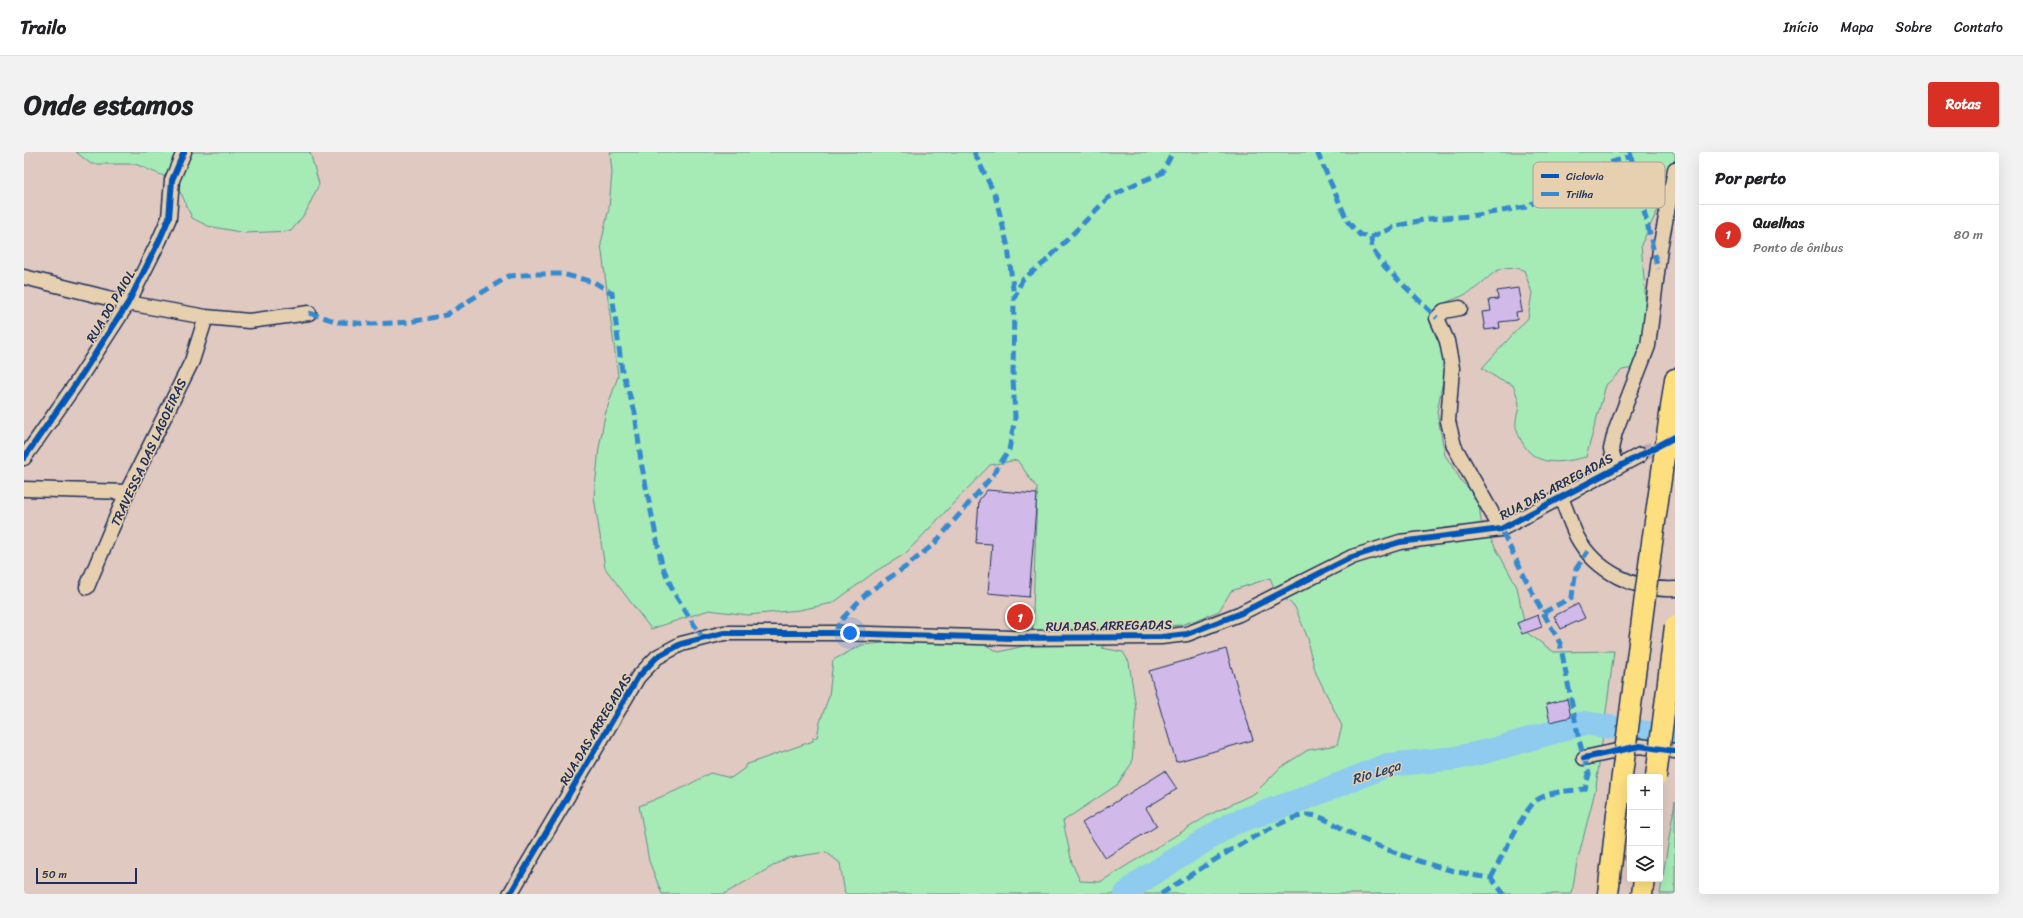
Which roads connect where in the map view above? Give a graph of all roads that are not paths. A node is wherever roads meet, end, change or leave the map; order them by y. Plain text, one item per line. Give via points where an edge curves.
1 (184, 152) edge
2 (1675, 169) edge
3 (24, 277) edge
4 (128, 303) junction
5 (1460, 308) dead end
6 (310, 313) dead end
7 (206, 317) junction
8 (1675, 379) edge
9 (1640, 455) tunnel mouth
10 (24, 458) edge
11 (1616, 467) junction
12 (24, 489) edge
13 (127, 492) junction
14 (1560, 497) junction
15 (1500, 529) junction
16 (87, 587) dead end
17 (1675, 589) edge
18 (1675, 626) edge
19 (1675, 751) edge
20 (1584, 758) dead end
21 (1656, 774) edge
22 (1644, 882) edge
23 (510, 894) edge
24 (1608, 894) edge
25 (1642, 894) edge

1 - 4 street, RUA DO PAIOL via 172,180 169,218
2 - 11 street via 1660,249 1648,346 1611,449
3 - 4 street
4 - 7 street
4 - 10 street, RUA DO PAIOL
5 - 15 street via 1444,311 1437,318 1447,341 1452,368 1448,421 1454,446
6 - 7 street via 249,321
7 - 13 street, TRAVESSA DAS LAGOEIRAS via 192,361
8 - 24 highway, bridge
9 - 11 street, RUA DAS ARREGADAS
11 - 14 street, RUA DAS ARREGADAS
12 - 13 street
13 - 16 street, TRAVESSA DAS LAGOEIRAS
14 - 15 street, RUA DAS ARREGADAS
14 - 17 street via 1578,537 1598,564 1620,579 1660,590
15 - 23 street, RUA DAS ARREGADAS via 1400,542 1352,557 1239,614 1187,634 1161,637 1012,638 724,633 681,644 657,657 638,677
18 - 21 highway, bridge
19 - 20 street via 1640,746
22 - 25 highway

